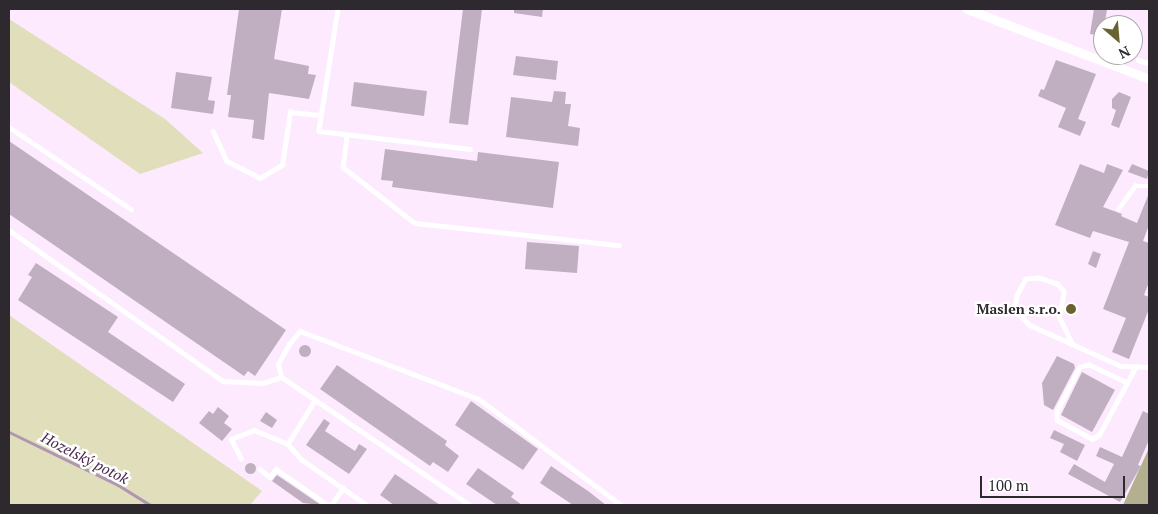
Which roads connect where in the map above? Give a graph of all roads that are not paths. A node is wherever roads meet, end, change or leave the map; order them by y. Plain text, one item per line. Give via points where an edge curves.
1 (338, 9) edge
2 (967, 9) edge
3 (1149, 79) edge
4 (320, 115) junction
5 (9, 127) edge
6 (213, 131) dead end
7 (347, 136) junction
8 (470, 149) dead end
9 (1149, 186) edge
10 (131, 209) dead end
11 (1118, 209) dead end
12 (9, 230) edge
13 (619, 245) dead end
14 (1072, 344) junction
15 (1136, 366) junction
16 (1149, 367) edge
17 (281, 377) junction
18 (1127, 383) junction
19 (315, 401) junction
20 (288, 444) junction
21 (241, 459) dead end
22 (260, 470) dead end
23 (343, 488) junction
24 (329, 505) edge
25 (367, 505) edge
26 (469, 505) edge
27 (621, 505) edge

1 - 4 lane
2 - 3 street
4 - 6 lane via 290,112 282,165 260,178 227,161
4 - 7 lane via 319,131
5 - 10 lane
7 - 8 lane
7 - 13 lane via 343,168 415,223
9 - 11 lane via 1135,186
12 - 17 lane via 223,381 263,383
14 - 14 lane via 1030,325 1015,310 1017,295 1026,279 1039,278 1057,284 1064,292 1059,317 1063,332
14 - 15 lane via 1121,366
15 - 16 lane
15 - 18 lane
17 - 19 lane
17 - 27 lane via 278,364 288,344 300,331 311,334 479,399
18 - 18 lane via 1099,435 1092,439 1057,420 1056,412 1080,367 1089,365
19 - 20 lane
19 - 26 lane
20 - 21 lane via 254,430 231,440
20 - 23 lane via 301,459
22 - 24 lane via 270,477 276,469
23 - 24 lane
23 - 25 lane

